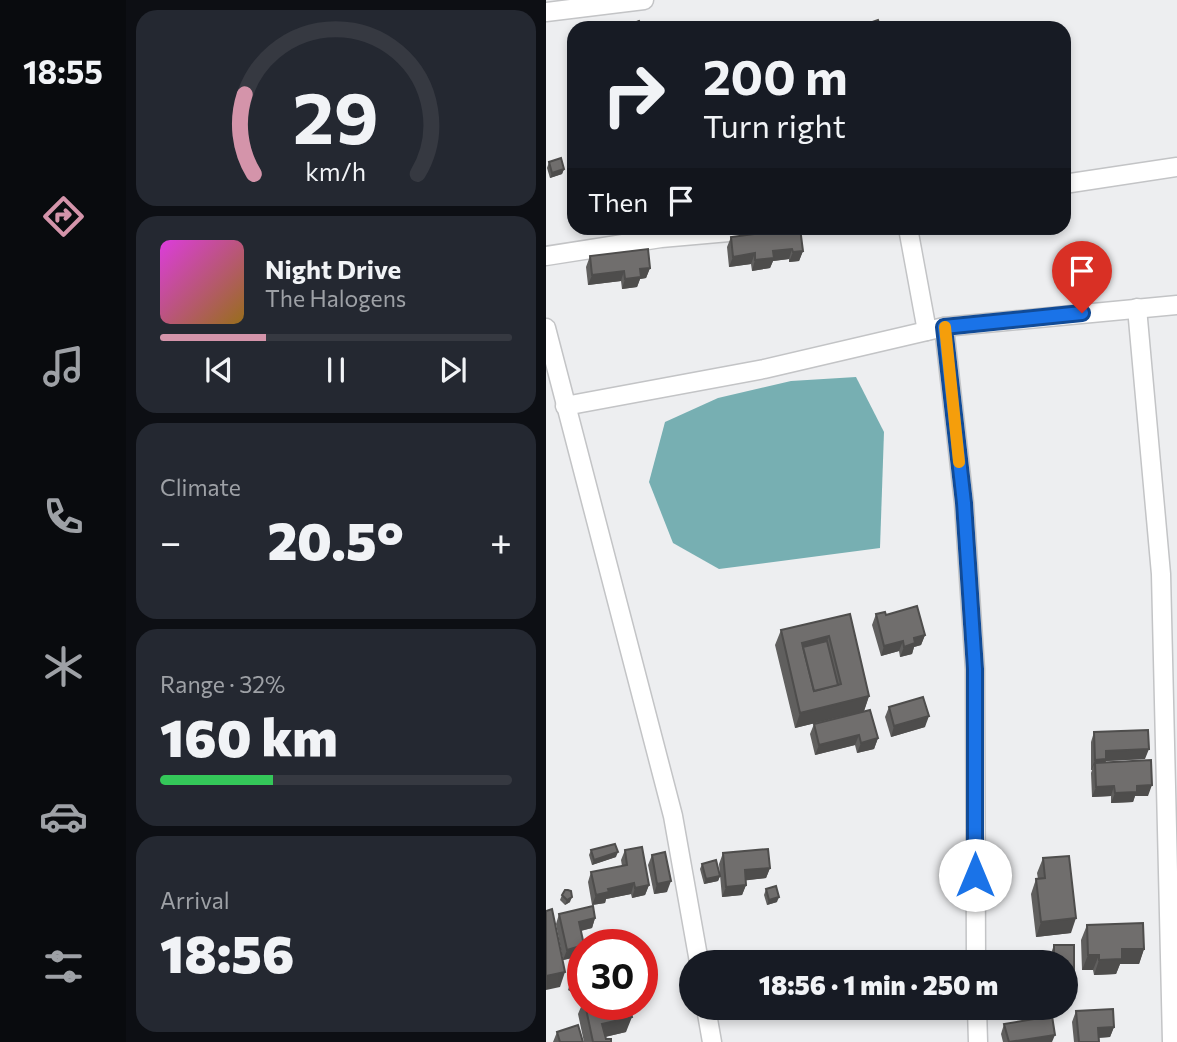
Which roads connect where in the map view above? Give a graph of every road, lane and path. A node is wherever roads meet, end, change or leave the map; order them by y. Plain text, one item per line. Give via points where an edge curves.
1 (644, 0) edge
2 (546, 12) edge
3 (1177, 167) edge
4 (1071, 183) edge
5 (695, 235) edge
6 (910, 235) edge
7 (546, 256) edge
8 (1177, 304) edge
9 (1137, 308) junction
10 (546, 328) edge
11 (936, 329) junction
12 (565, 406) junction
13 (1173, 843) edge
14 (697, 950) edge
15 (976, 950) edge
16 (708, 1020) edge
17 (977, 1020) edge
18 (712, 1042) edge
19 (978, 1042) edge
20 (1172, 1042) edge

1 - 2 street
3 - 4 street
5 - 7 street
6 - 11 street
8 - 9 street
9 - 11 street
9 - 13 street via 1161,574
10 - 12 street
11 - 12 street via 764,369
11 - 15 street via 964,503 975,669
12 - 14 street via 673,816
13 - 20 street
16 - 18 street
17 - 19 street

